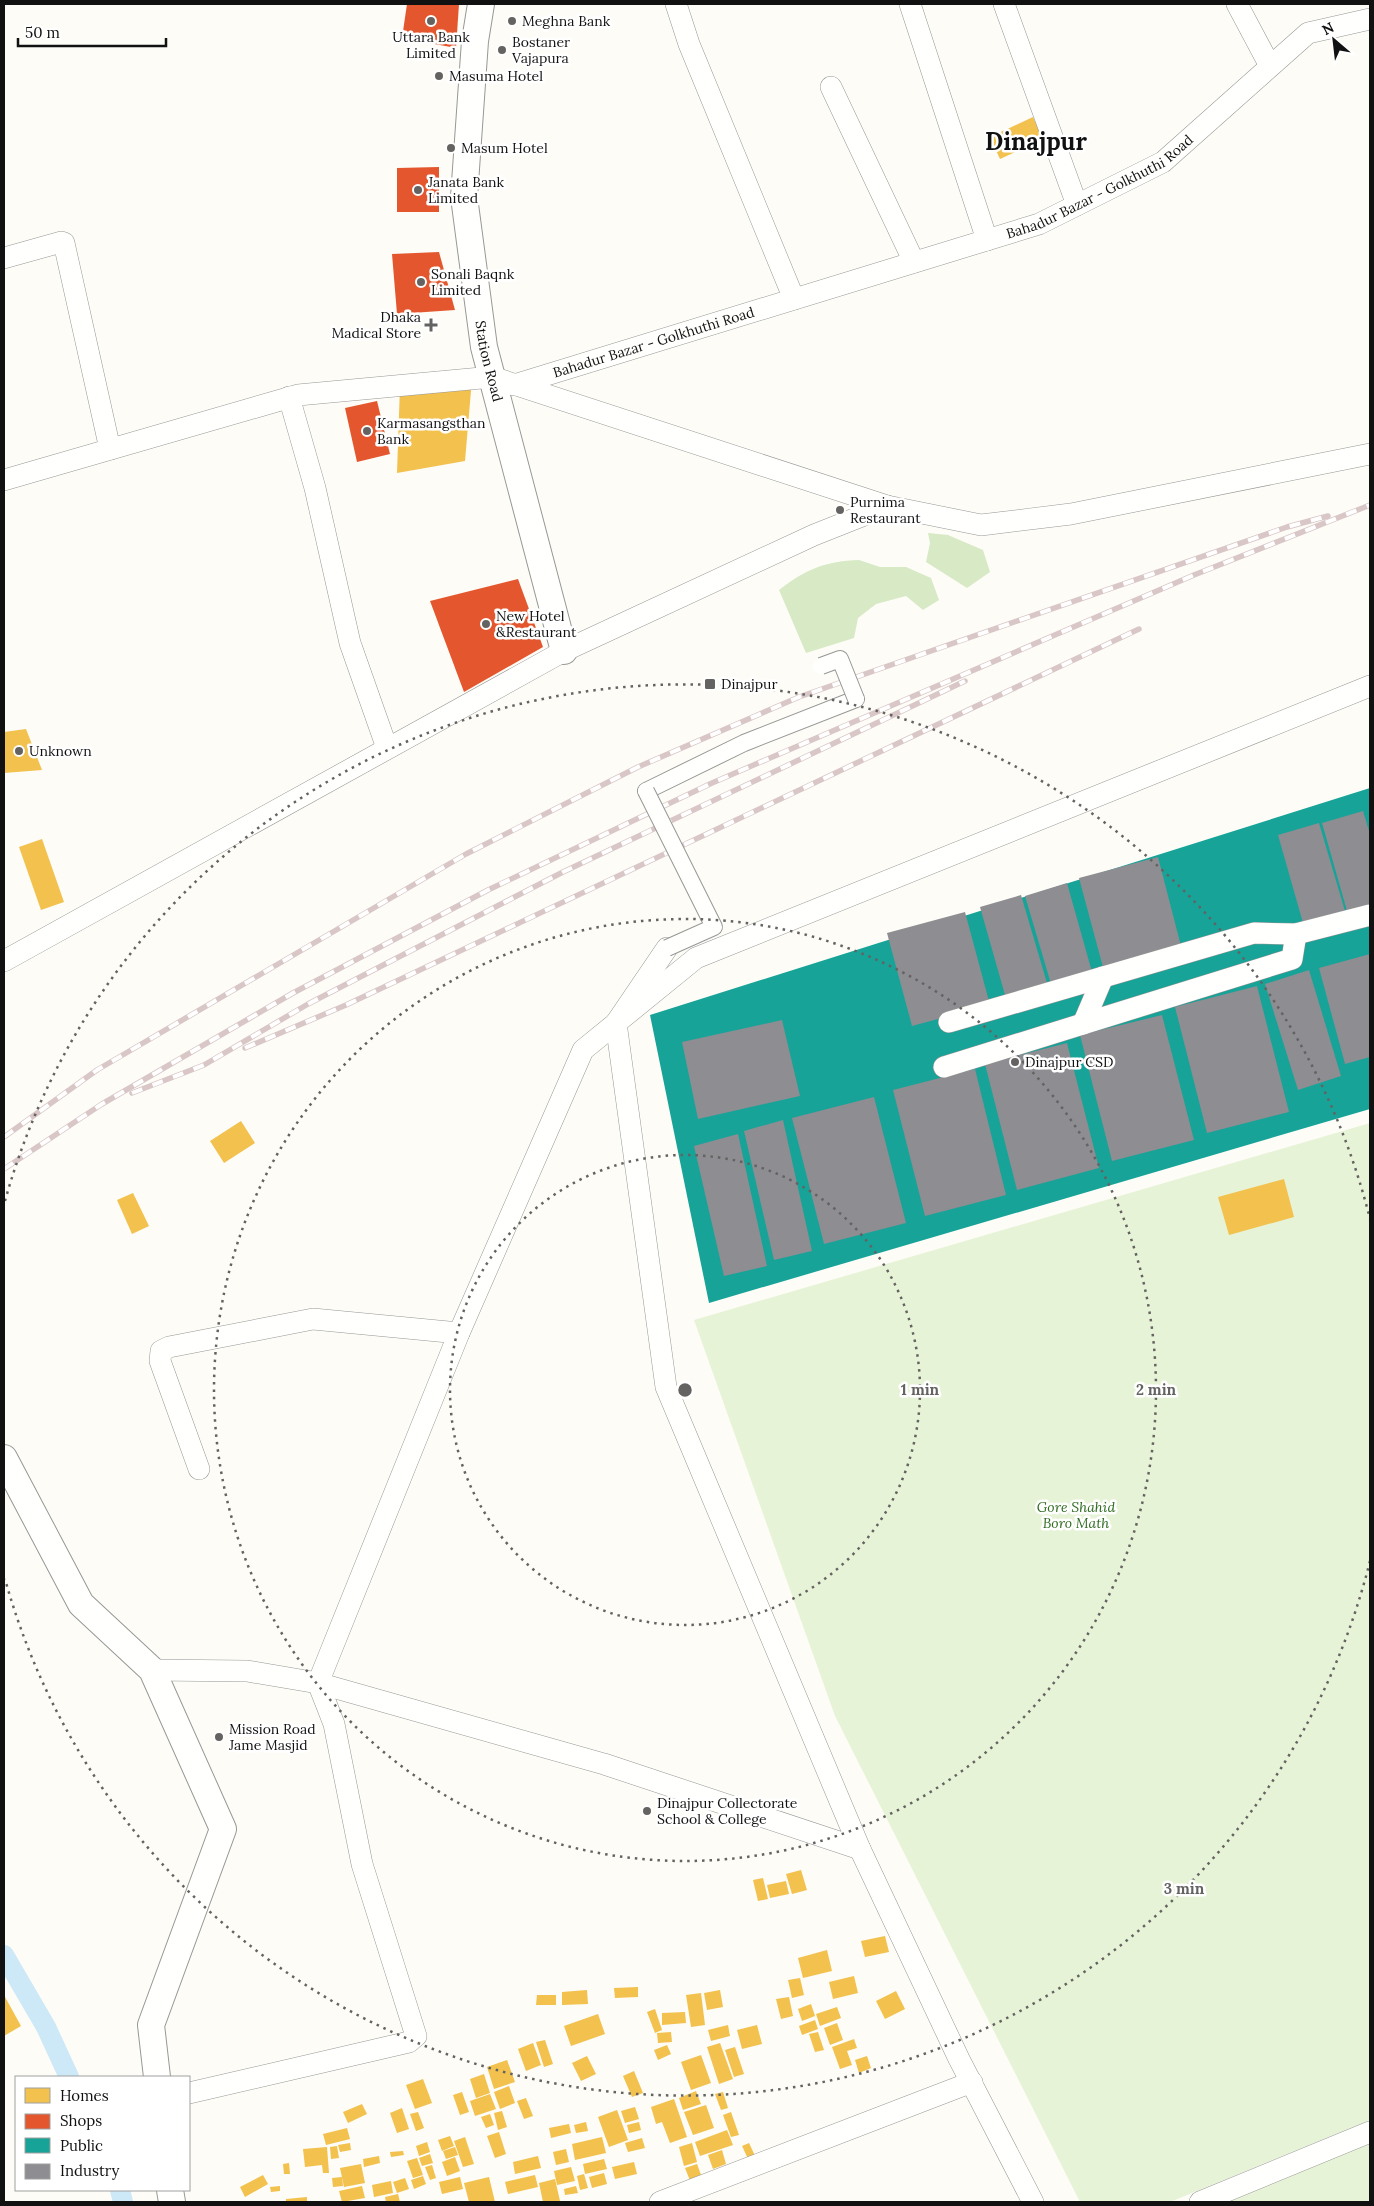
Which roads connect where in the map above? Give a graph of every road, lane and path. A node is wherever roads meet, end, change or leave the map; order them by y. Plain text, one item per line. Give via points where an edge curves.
1 (481, 4) edge
2 (676, 4) edge
3 (910, 4) edge
4 (1004, 4) edge
5 (1237, 4) edge
6 (1370, 19) edge
7 (1270, 66) junction
8 (831, 87) dead end
9 (1076, 205) junction
10 (987, 240) junction
11 (4, 258) edge
12 (914, 262) junction
13 (794, 299) junction
14 (503, 381) junction
15 (289, 397) junction
16 (110, 449) junction
17 (1370, 454) edge
18 (4, 480) edge
19 (887, 506) junction
20 (564, 651) junction
21 (821, 666) dead end
22 (1370, 686) edge
23 (387, 748) junction
24 (1370, 915) edge
25 (1296, 934) junction
26 (667, 948) joint
27 (4, 961) edge
28 (1103, 977) junction
29 (949, 1022) dead end
30 (616, 1023) junction
31 (1083, 1024) junction
32 (944, 1067) dead end
33 (459, 1333) junction
34 (4, 1458) edge
35 (199, 1469) dead end
36 (152, 1670) junction
37 (318, 1683) junction
38 (860, 1849) junction
39 (157, 2076) edge
40 (972, 2082) junction
41 (190, 2093) edge
42 (1370, 2132) edge
43 (660, 2202) edge
44 (1034, 2202) edge
45 (1200, 2202) edge

1 - 14 street, Station Road via 475,41 464,197 484,347
2 - 13 street via 689,44
3 - 10 street
4 - 9 street
5 - 7 street
6 - 7 street, Bahadur Bazar - Golkhuthi Road via 1308,33
7 - 9 street, Bahadur Bazar - Golkhuthi Road via 1163,162
8 - 12 street
9 - 10 street, Bahadur Bazar - Golkhuthi Road via 1039,224
10 - 12 street, Bahadur Bazar - Golkhuthi Road
11 - 16 street via 64,243
12 - 13 street, Bahadur Bazar - Golkhuthi Road
13 - 14 street, Bahadur Bazar - Golkhuthi Road
14 - 15 street
14 - 19 street
14 - 20 street, Station Road
15 - 16 street
15 - 23 street via 315,488 350,643
16 - 18 street
17 - 19 street via 1072,514 981,525
19 - 20 street via 814,535
20 - 23 street
21 - 26 street, bridge via 840,659 856,699 744,743 646,791 714,927
22 - 30 street via 696,958
23 - 27 street
24 - 25 street
25 - 28 street via 1254,933
25 - 31 street via 1292,959
26 - 30 street
28 - 29 street
28 - 31 street
30 - 33 street via 583,1050
30 - 38 street via 666,1387
31 - 32 street
33 - 35 street via 313,1319 161,1351 160,1361
33 - 37 street
34 - 36 street via 81,1604
36 - 37 street via 247,1671
36 - 39 street via 223,1829 151,2025
37 - 38 street via 604,1764
37 - 41 street via 334,1724 362,1864 416,2036 409,2042
38 - 40 street
40 - 43 street
40 - 44 street
42 - 45 street

